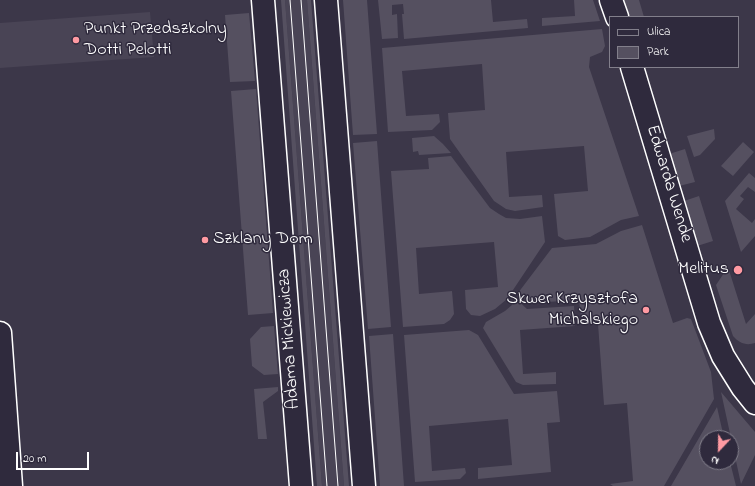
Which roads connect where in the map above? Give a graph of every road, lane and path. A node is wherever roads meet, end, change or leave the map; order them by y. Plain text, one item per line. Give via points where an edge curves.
1 (263, 0) edge
2 (326, 0) edge
3 (611, 0) edge
4 (616, 16) edge
5 (632, 68) edge
6 (0, 332) edge
7 (751, 389) edge
8 (7, 479) edge
9 (301, 486) edge
10 (364, 486) edge

1 - 9 street, Adama Mickiewicza
2 - 10 street
3 - 4 street
5 - 7 street, Edwarda Wende via 709,323 723,356
6 - 8 street

